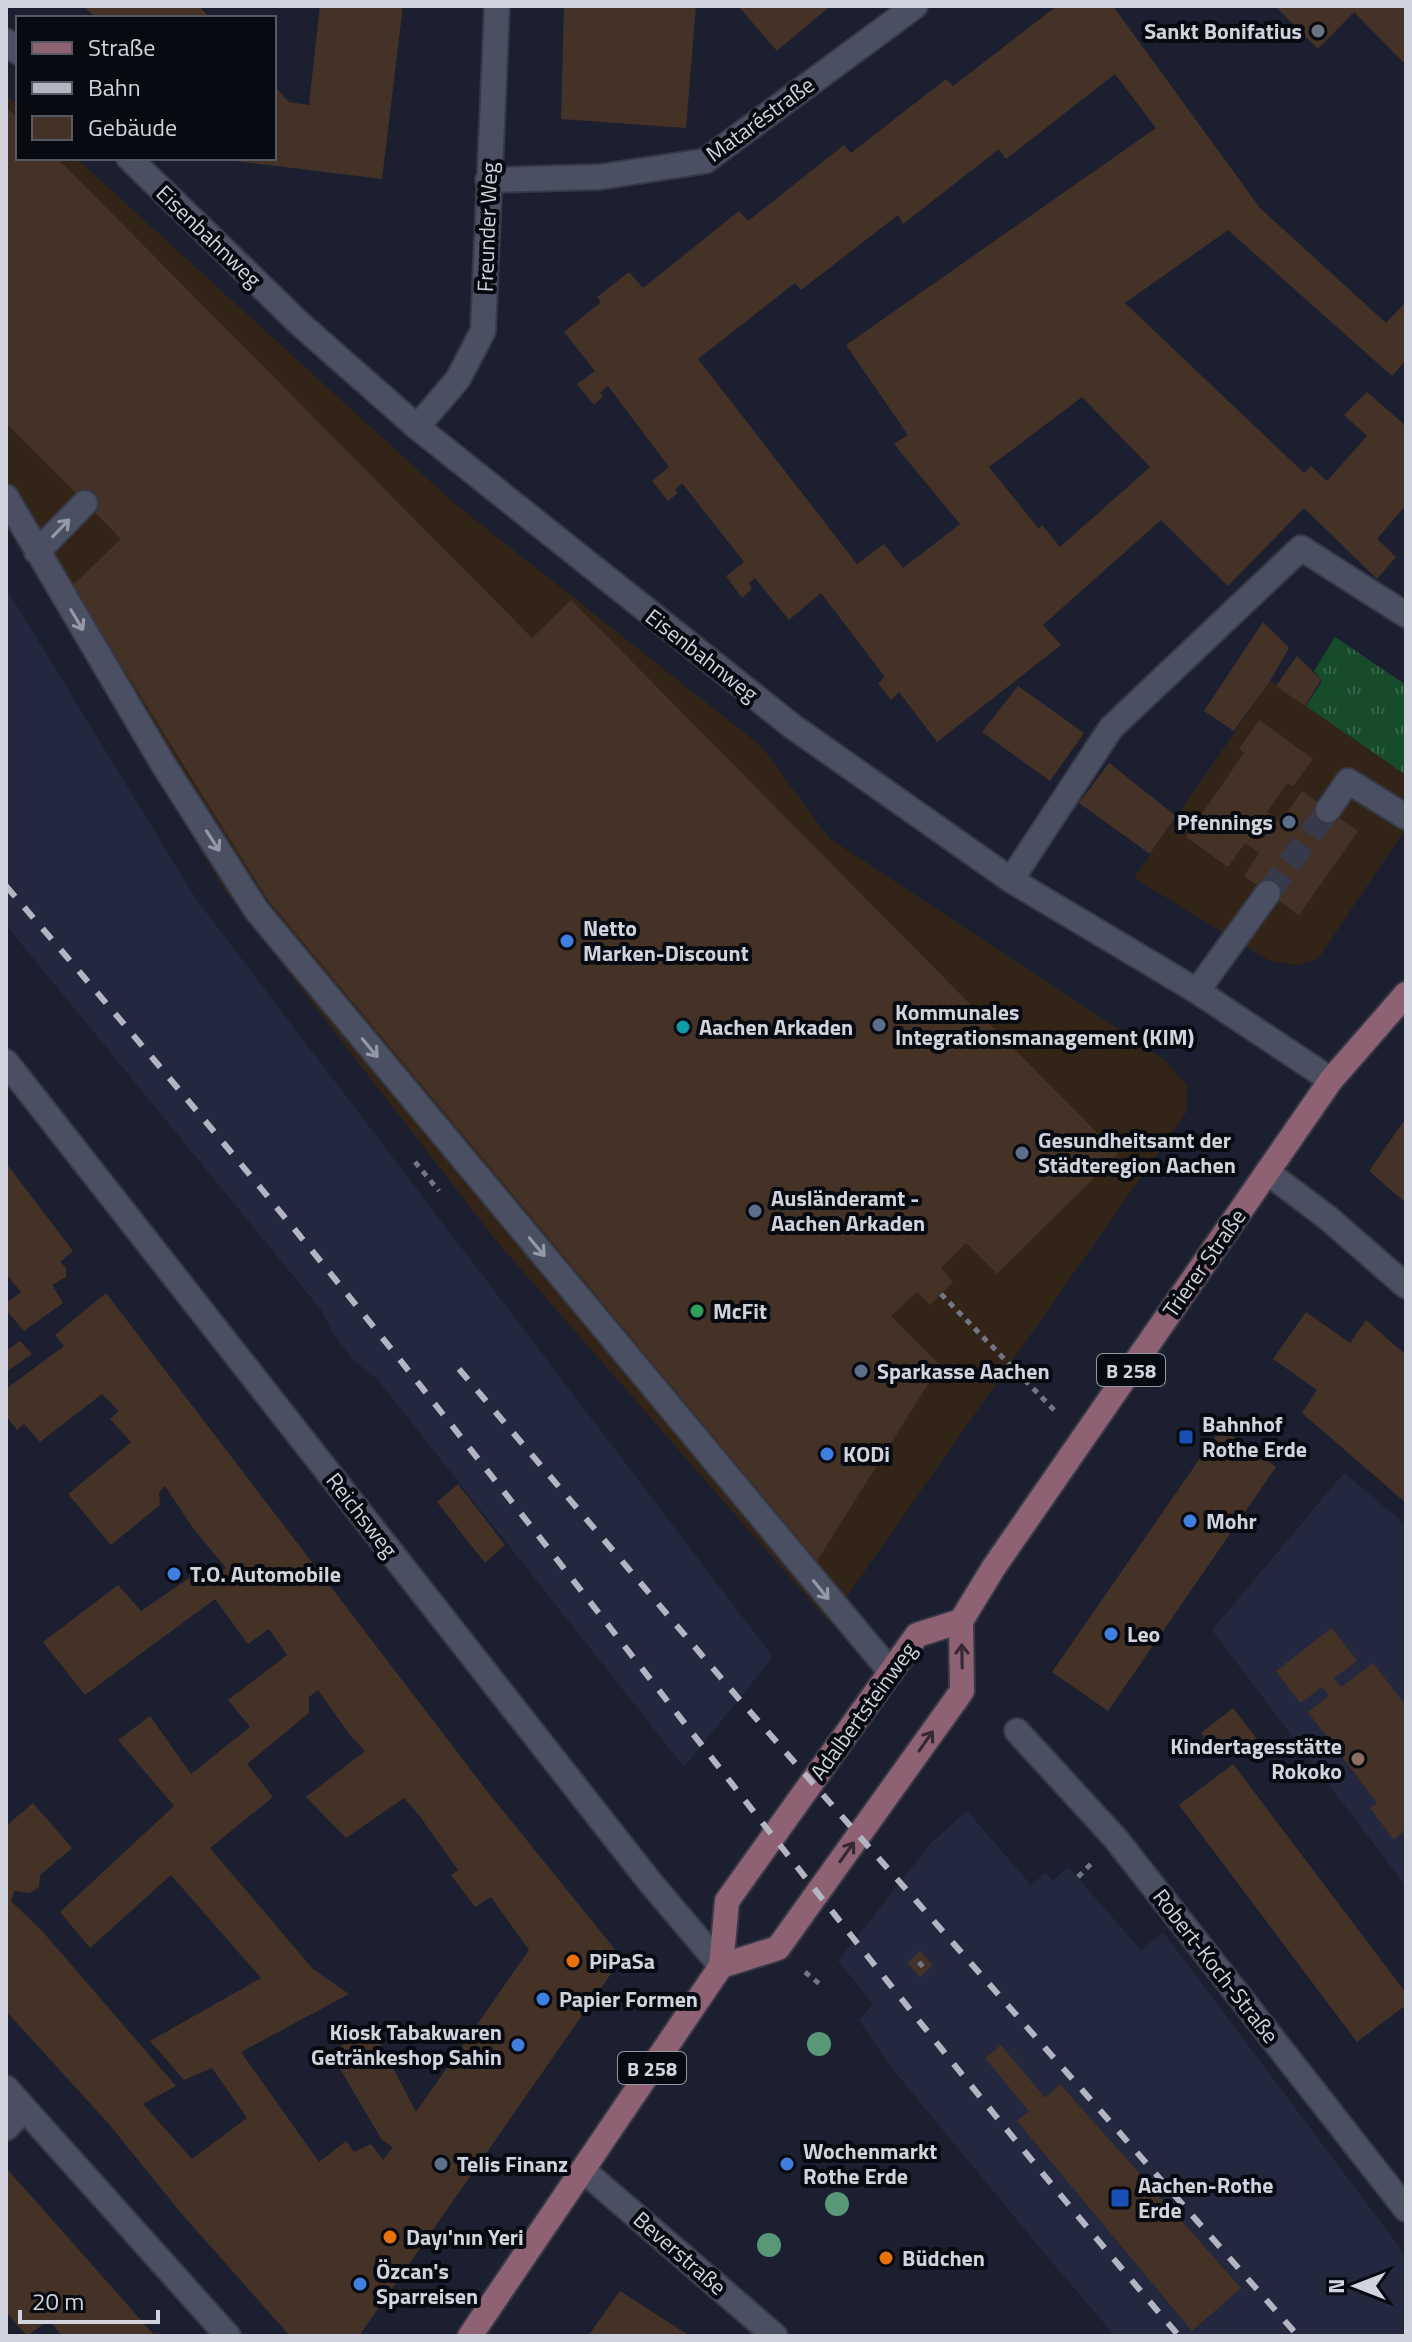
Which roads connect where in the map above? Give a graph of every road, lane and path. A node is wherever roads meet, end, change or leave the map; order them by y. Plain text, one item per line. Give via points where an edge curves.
1 (497, 6) edge
2 (915, 6) edge
3 (131, 160) edge
4 (488, 180) junction
5 (417, 427) junction
6 (6, 497) edge
7 (85, 503) dead end
8 (37, 552) junction
9 (1406, 615) edge
10 (1328, 810) tunnel mouth
11 (1406, 817) edge
12 (1011, 880) junction
13 (1268, 893) tunnel mouth
14 (1197, 991) junction
15 (1406, 994) edge
16 (6, 1062) edge
17 (1331, 1080) junction
18 (1267, 1172) junction
19 (1406, 1286) edge
20 (941, 1294) dead end
21 (1083, 1439) junction
22 (961, 1621) junction
23 (891, 1672) junction
24 (1017, 1731) dead end
25 (919, 1962) dead end
26 (721, 1966) junction
27 (926, 1971) dead end
28 (6, 2088) edge
29 (24, 2109) junction
30 (6, 2128) edge
31 (583, 2170) junction
32 (1406, 2209) edge
33 (228, 2336) edge
34 (470, 2336) edge
35 (775, 2336) edge

1 - 4 street, Freunder Weg
2 - 4 street, Mataréstraße via 705,161 600,177
3 - 5 street, Eisenbahnweg via 299,323
4 - 5 street, Freunder Weg via 483,331 458,379
5 - 12 street, Eisenbahnweg via 792,726
6 - 8 street
8 -> 7 street
8 -> 23 street via 257,911
9 - 12 street via 1301,548 1111,728
10 - 11 street via 1348,781
12 - 14 street, Eisenbahnweg
13 - 14 street
14 - 17 street, Eisenbahnweg
15 - 17 main road, Trierer Straße / B 258
16 - 26 street, Reichsweg
17 - 18 main road, Trierer Straße / B 258
18 - 19 street
18 - 21 main road, Trierer Straße / B 258
20 - 21 path
21 - 22 main road, Trierer Straße / B 258
22 - 23 main road, Adalbertsteinweg / B 258 via 917,1635
26 -> 22 main road via 778,1948 962,1691
23 - 26 main road, Adalbertsteinweg / B 258 via 727,1901
24 - 32 street, Robert-Koch-Straße via 1116,1839
25 - 27 path
26 - 31 main road, Adalbertsteinweg / B 258
28 - 29 street
29 - 30 street
29 - 33 street
31 - 34 main road, Adalbertsteinweg / B 258
31 - 35 street, Beverstraße

